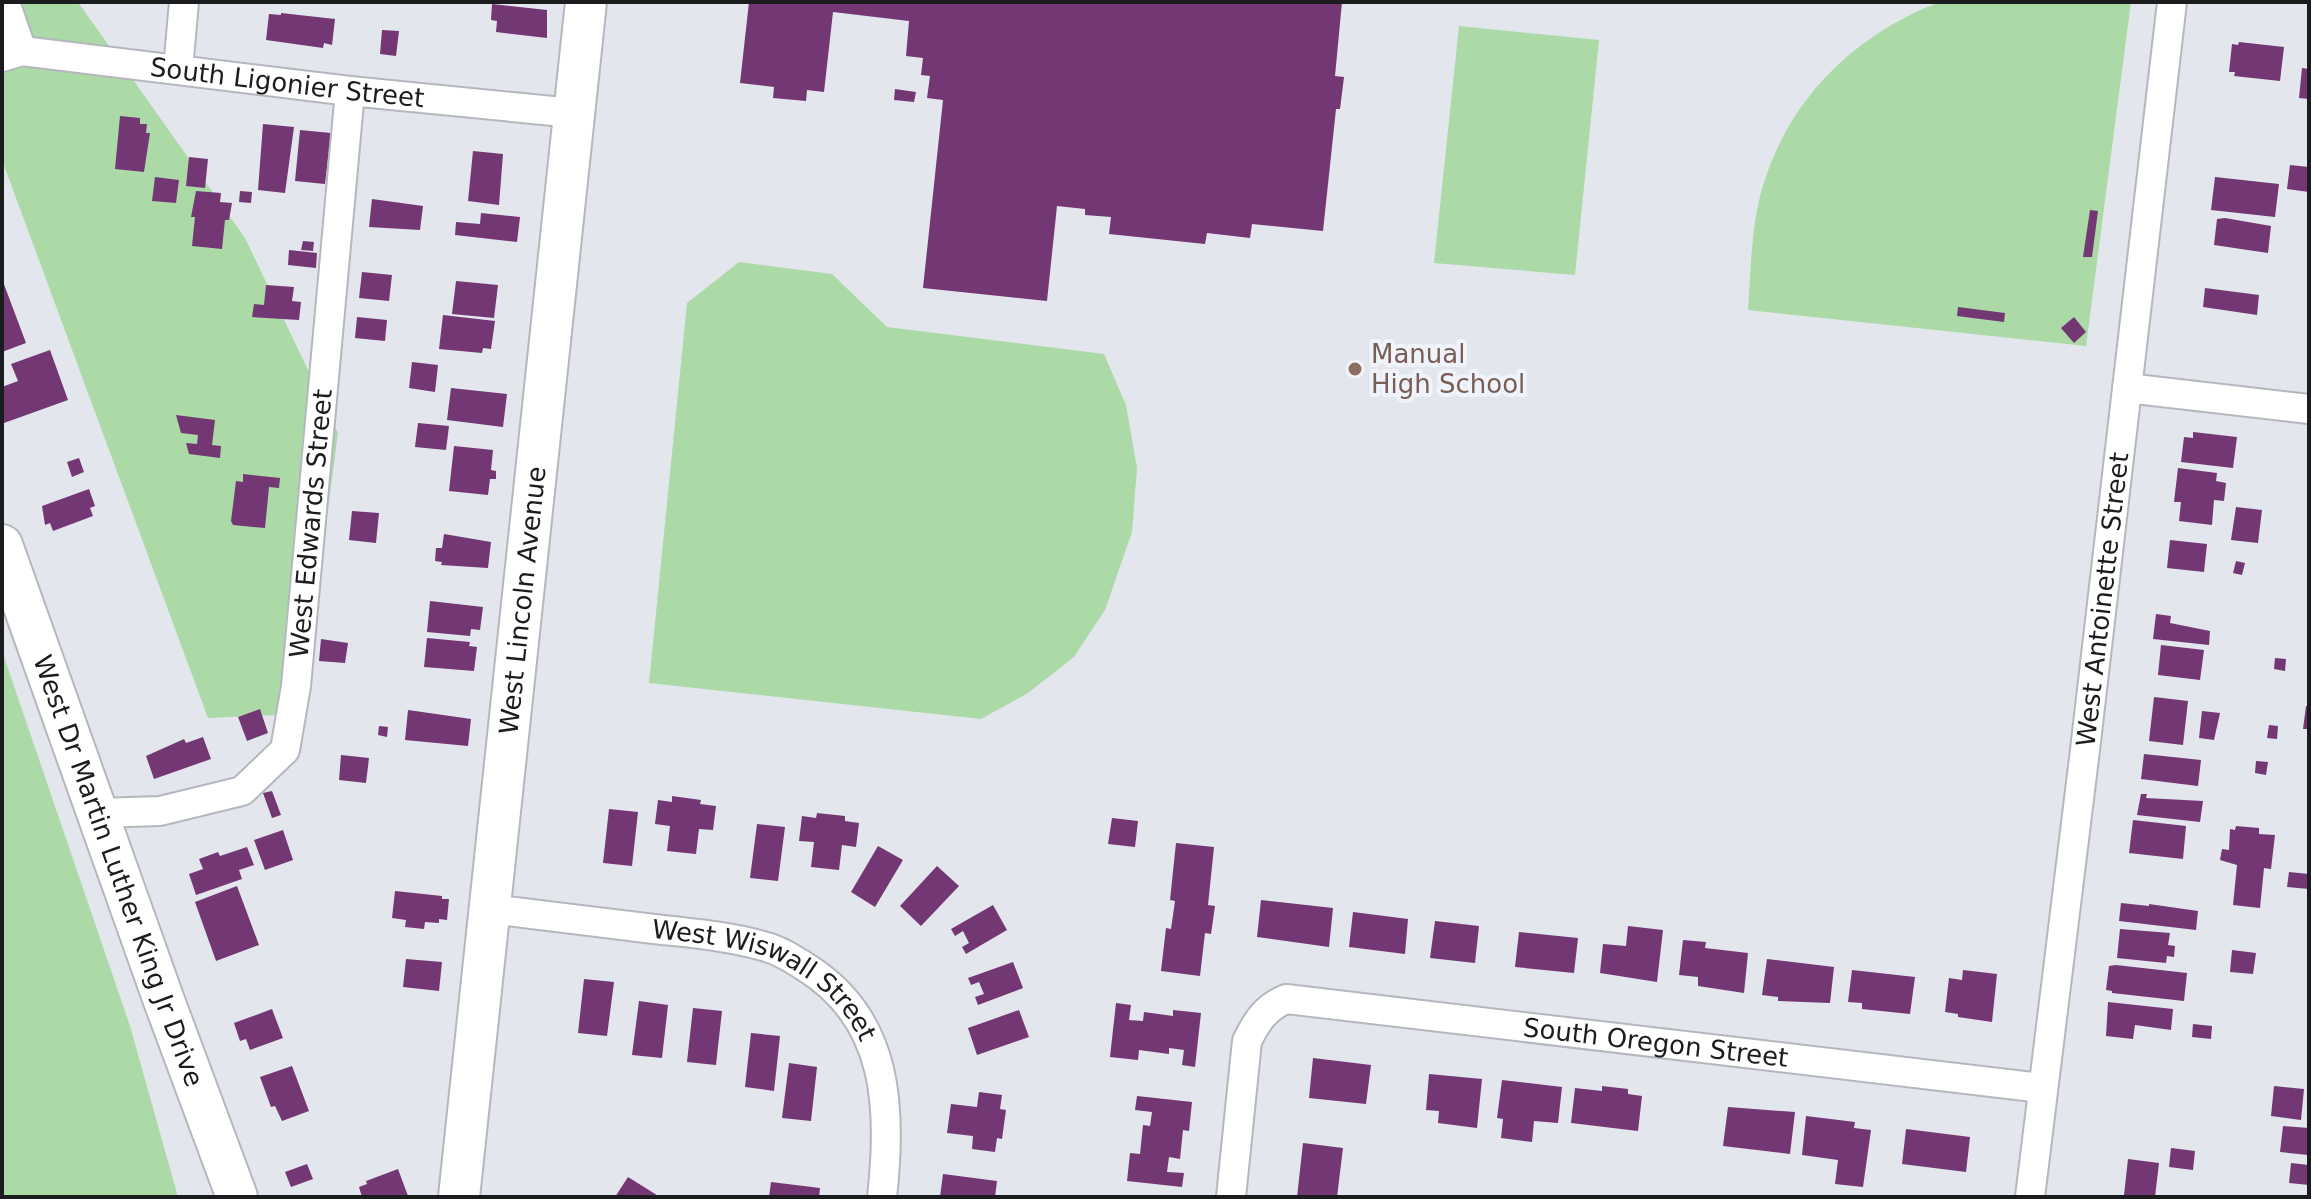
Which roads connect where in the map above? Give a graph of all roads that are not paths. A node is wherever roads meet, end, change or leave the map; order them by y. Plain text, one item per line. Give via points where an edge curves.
1 (5, 2) edge
2 (184, 2) edge
3 (586, 2) edge
4 (2172, 2) edge
5 (12, 54) edge
6 (178, 69) junction
7 (350, 91) junction
8 (573, 113) junction
9 (2127, 388) junction
10 (2309, 409) edge
11 (2, 545) edge
12 (98, 813) junction
13 (490, 909) junction
14 (2042, 1088) junction
15 (237, 1197) edge
16 (459, 1197) edge
17 (882, 1197) edge
18 (1231, 1197) edge
19 (2030, 1197) edge

1 - 5 street
2 - 6 street
3 - 8 main road, West Lincoln Avenue
4 - 9 street, West Antoinette Street
5 - 6 street, South Ligonier Street
6 - 7 street, South Ligonier Street
7 - 8 street, South Ligonier Street
7 - 12 street, West Edwards Street via 296,686 285,750 242,791 160,811
8 - 13 main road, West Lincoln Avenue
9 - 10 street
9 - 14 street, West Antoinette Street
11 - 12 main road, West Dr Martin Luther King Jr Drive
12 - 15 main road, West Dr Martin Luther King Jr Drive
13 - 16 main road, West Lincoln Avenue
13 - 17 street, West Wiswall Street via 752,944 786,955 821,977 855,1011 877,1060 886,1108
14 - 18 street, South Oregon Street via 1286,999 1270,1006 1247,1041
14 - 19 street, West Antoinette Street

